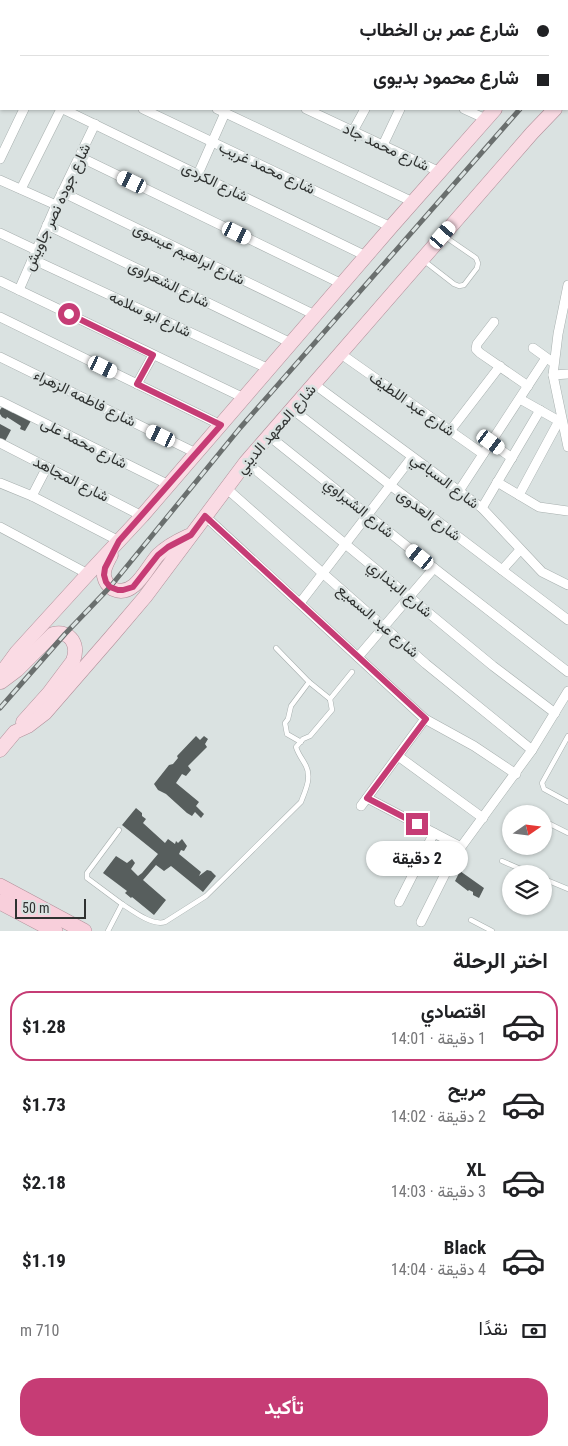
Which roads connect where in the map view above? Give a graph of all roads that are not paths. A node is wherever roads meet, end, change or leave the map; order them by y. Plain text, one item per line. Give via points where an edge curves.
1 (24, 110) edge
2 (61, 110) edge
3 (64, 110) edge
4 (145, 110) edge
5 (311, 110) edge
6 (364, 110) edge
7 (400, 110) edge
8 (469, 110) edge
9 (554, 110) edge
10 (221, 111) edge
11 (325, 113) edge
12 (491, 114) edge
13 (95, 124) junction
14 (353, 131) junction
15 (212, 142) junction
16 (383, 145) junction
17 (80, 157) junction
18 (0, 159) edge
19 (440, 172) junction
20 (198, 174) junction
21 (0, 180) edge
22 (21, 189) junction
23 (62, 192) junction
24 (413, 202) junction
25 (56, 205) junction
26 (47, 225) junction
27 (391, 227) junction
28 (0, 233) edge
29 (443, 235) junction
30 (36, 250) junction
31 (366, 256) junction
32 (32, 259) junction
33 (422, 259) junction
34 (0, 282) edge
35 (342, 284) junction
36 (568, 285) edge
37 (19, 290) junction
38 (315, 315) junction
39 (0, 317) edge
40 (494, 322) dead end
41 (291, 343) junction
42 (533, 348) dead end
43 (341, 354) junction
44 (153, 355) junction
45 (0, 357) edge
46 (550, 360) junction
47 (500, 366) junction
48 (268, 369) junction
49 (568, 374) edge
50 (553, 375) junction
51 (137, 384) junction
52 (314, 384) junction
53 (528, 386) junction
54 (244, 398) junction
55 (520, 398) junction
56 (0, 401) edge
57 (292, 409) junction
58 (540, 410) junction
59 (560, 419) junction
60 (221, 425) junction
61 (450, 431) junction
62 (269, 436) junction
63 (491, 442) junction
64 (0, 443) edge
65 (568, 447) edge
66 (196, 453) junction
67 (483, 454) junction
68 (412, 456) junction
69 (512, 458) junction
70 (246, 462) junction
71 (47, 467) junction
72 (497, 482) junction
73 (0, 483) edge
74 (168, 485) junction
75 (390, 485) junction
76 (226, 488) junction
77 (459, 491) junction
78 (520, 495) junction
79 (32, 496) junction
80 (482, 508) junction
81 (568, 512) edge
82 (367, 515) junction
83 (142, 516) junction
84 (205, 516) junction
85 (0, 527) edge
86 (191, 535) junction
87 (119, 541) junction
88 (345, 543) junction
89 (520, 550) junction
90 (434, 568) junction
91 (502, 570) junction
92 (323, 573) junction
93 (88, 574) junction
94 (568, 586) edge
95 (409, 597) junction
96 (300, 603) junction
97 (568, 620) edge
98 (384, 627) junction
99 (276, 648) dead end
100 (358, 657) junction
101 (352, 672) dead end
102 (568, 672) edge
103 (0, 675) edge
104 (309, 682) junction
105 (0, 683) edge
106 (568, 691) edge
107 (330, 699) junction
108 (555, 713) junction
109 (426, 719) junction
110 (15, 732) junction
111 (568, 736) edge
112 (301, 742) junction
113 (0, 750) edge
114 (532, 750) junction
115 (398, 756) junction
116 (516, 774) junction
117 (367, 798) junction
118 (568, 802) edge
119 (361, 806) dead end
120 (484, 818) junction
121 (552, 825) edge
122 (119, 830) dead end
123 (568, 832) edge
124 (434, 833) junction
125 (461, 847) junction
126 (502, 861) dead end
127 (511, 865) edge
128 (552, 882) edge
129 (0, 886) edge
130 (568, 889) edge
131 (0, 890) edge
132 (0, 896) edge
133 (0, 902) edge
134 (399, 902) dead end
135 (122, 904) junction
136 (471, 920) dead end
137 (421, 922) dead end
138 (55, 931) edge
139 (64, 931) edge
140 (76, 931) edge
141 (84, 931) edge
142 (108, 931) edge
143 (492, 931) edge

1 - 18 street
2 - 22 street
3 - 13 street, شارع الكردى
4 - 15 street, شارع محمد غريب
5 - 11 street, شارع محمد جاد
6 - 14 street
7 - 16 street
8 - 12 street
9 - 29 main road, شارع المعهد الديني
10 - 15 street
10 - 24 street
11 - 14 street, شارع محمد جاد
12 - 19 main road
13 - 17 street, شارع جوده نصر جاويش
13 - 20 street, شارع الكردى
14 - 16 street, شارع محمد جاد
15 - 20 street
15 - 27 street, شارع محمد غريب
16 - 19 street, شارع محمد جاد
17 - 23 street, شارع جوده نصر جاويش
17 - 35 street
19 - 24 main road
20 - 31 street, شارع الكردى
21 - 22 street
22 - 25 street
23 - 25 street, شارع جوده نصر جاويش
23 - 38 street, شارع ابراهيم عيسوى
24 - 27 main road
25 - 26 street, شارع جوده نصر جاويش
26 - 30 street, شارع جوده نصر جاويش
26 - 41 street, شارع الشعراوى
27 - 31 main road
28 - 30 street
29 - 33 main road, شارع المعهد الديني
29 - 33 lane via 476,258 477,268 464,285 454,284
30 - 32 street, شارع جوده نصر جاويش
31 - 35 main road
32 - 37 street, شارع جوده نصر جاويش
32 - 48 street, شارع ابو سلامه
33 - 43 main road, شارع المعهد الديني
34 - 37 street
35 - 38 main road
36 - 46 street
37 - 44 street
38 - 41 main road
39 - 51 street
40 - 47 street via 476,349
41 - 48 main road
42 - 46 street
43 - 52 main road, شارع المعهد الديني
43 - 61 street, شارع عبد اللطيف
44 - 51 street
44 - 54 street
45 - 66 street, شارع فاطمه الزهراء
46 - 50 street
46 - 53 street
47 - 53 street
47 - 61 street
48 - 54 main road
49 - 50 street
50 - 59 street
51 - 60 street
52 - 57 main road, شارع المعهد الديني
52 - 68 street, شارع السباعي
53 - 55 street
54 - 60 main road
55 - 58 street
55 - 63 street
56 - 74 street, شارع محمد على
57 - 62 main road, شارع المعهد الديني
57 - 75 street, شارع العدوى
58 - 59 street
58 - 69 street
59 - 65 street
59 - 78 street
60 - 66 main road
61 - 67 street, شارع عبد اللطيف
62 - 70 main road, شارع المعهد الديني
62 - 82 street, شارع الشبراوي
63 - 67 street
63 - 69 street
64 - 71 street, شارع المجاهد
66 - 74 main road
67 - 77 street
68 - 75 street
68 - 77 street, شارع السباعي
69 - 72 street
70 - 76 main road, شارع المعهد الديني
70 - 88 street, شارع البنداري
71 - 79 street
71 - 83 street, شارع المجاهد
72 - 78 street
72 - 80 street
73 - 79 street
74 - 83 main road
75 - 82 street
75 - 91 street, شارع العدوى
76 - 84 main road, شارع المعهد الديني
76 - 92 street, شارع عبد السميع
77 - 80 street, شارع السباعي
78 - 81 street via 539,507
79 - 87 street
80 - 89 street, شارع السباعي
82 - 88 street
82 - 90 street, شارع الشبراوي
83 - 87 main road
84 - 86 main road, شارع المعهد الديني
84 - 96 street
85 - 93 street
86 - 87 main road via 158,555 133,587 123,590 110,587 104,575
86 - 110 main road, شارع المعهد الديني via 146,596 45,713
87 - 93 main road
88 - 92 street
88 - 95 street, شارع البنداري
89 - 91 street
89 - 94 street, شارع السباعي via 542,572
90 - 95 street
90 - 102 street, شارع الشبراوي
91 - 97 street, شارع العدوى
92 - 96 street
92 - 98 street, شارع عبد السميع
93 - 103 main road
95 - 98 street
95 - 108 street, شارع البنداري
96 - 100 street
98 - 100 street
98 - 114 street, شارع عبد السميع
99 - 104 lane
100 - 109 street
101 - 107 lane
104 - 107 lane
104 - 112 lane via 291,706 285,723 287,734
105 - 110 main road via 53,634 65,634 74,642 73,661
106 - 108 street
107 - 112 lane via 332,710
108 - 114 street
109 - 115 street
109 - 116 street
110 - 113 main road, شارع المعهد الديني
111 - 118 lane via 542,782 544,789
112 - 135 lane via 296,749 309,775 301,802 206,896 160,924
114 - 116 street
115 - 117 street
115 - 120 street
116 - 120 street
117 - 119 street
117 - 124 street
120 - 125 street
121 - 123 lane
122 - 135 lane via 87,873 87,878
124 - 125 street
124 - 134 street
125 - 137 street
126 - 127 lane
128 - 130 lane
129 - 141 highway
131 - 140 highway
132 - 139 highway
133 - 138 highway
135 - 142 lane
136 - 143 lane

